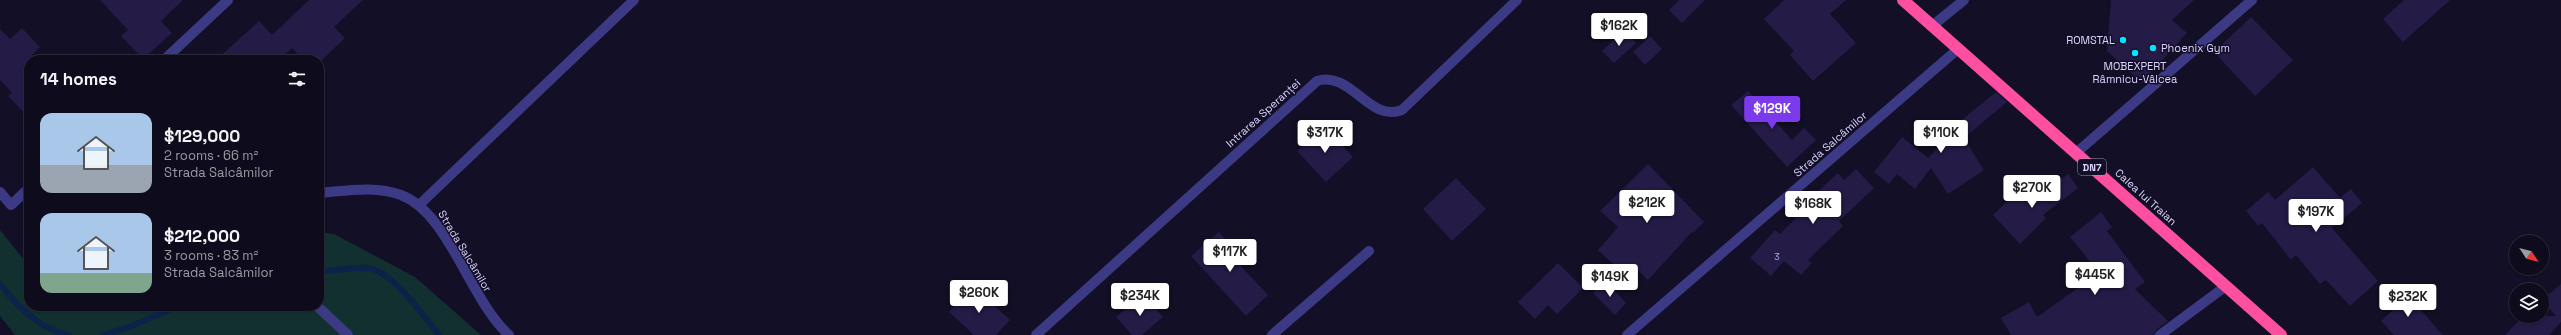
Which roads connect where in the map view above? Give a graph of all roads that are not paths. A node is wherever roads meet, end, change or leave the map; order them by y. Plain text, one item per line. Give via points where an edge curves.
1 (228, 0) edge
2 (634, 0) edge
3 (1517, 0) edge
4 (1903, 0) edge
5 (1964, 0) edge
6 (2252, 0) edge
7 (1932, 26) junction
8 (1958, 49) junction
9 (169, 55) edge
10 (2076, 153) junction
11 (0, 192) edge
12 (24, 193) edge
13 (324, 193) edge
14 (419, 205) junction
15 (1369, 251) dead end
16 (2226, 286) junction
17 (322, 311) edge
18 (348, 335) edge
19 (509, 335) edge
20 (1036, 335) edge
21 (1272, 335) edge
22 (1627, 335) edge
23 (2160, 335) edge
24 (2281, 335) edge

1 - 9 street
2 - 14 street
3 - 20 street, Intrarea Speranței via 1397,112 1382,112 1340,81 1328,78 1317,81
4 - 7 highway, Calea lui Traian / DN7
5 - 7 street
6 - 10 street
7 - 8 highway, Calea lui Traian / DN7
8 - 10 highway, Calea lui Traian / DN7
8 - 22 street, Strada Salcâmilor
10 - 16 highway, Calea lui Traian / DN7
11 - 12 street via 11,205
13 - 14 street, Strada Salcâmilor via 373,189 401,195
14 - 19 street, Strada Salcâmilor via 431,216 496,323
15 - 21 street
16 - 23 street
16 - 24 highway, Calea lui Traian / DN7
17 - 18 street

